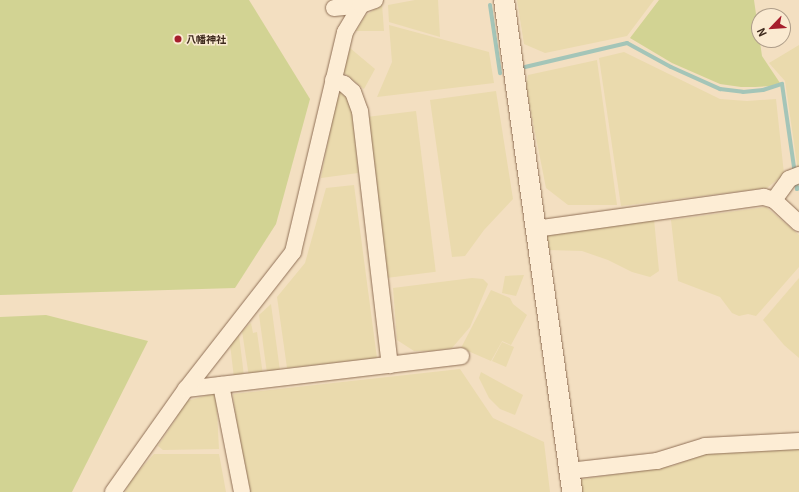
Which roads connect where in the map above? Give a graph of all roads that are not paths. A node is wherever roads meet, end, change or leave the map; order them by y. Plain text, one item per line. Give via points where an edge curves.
1 (504, 0) edge
2 (368, 2) edge
3 (334, 8) dead end
4 (333, 80) junction
5 (794, 177) edge
6 (774, 200) junction
7 (799, 223) edge
8 (535, 229) junction
9 (461, 356) dead end
10 (390, 365) junction
11 (221, 385) junction
12 (186, 389) junction
13 (799, 441) edge
14 (569, 471) junction
15 (113, 492) edge
16 (242, 492) edge
17 (572, 492) edge

1 - 8 street
2 - 3 street
2 - 4 street via 345,32
4 - 10 street via 344,84 353,92 360,111
4 - 12 street via 293,252
5 - 6 street
6 - 7 street
6 - 8 street via 764,198
8 - 14 street
9 - 10 street
10 - 11 street
11 - 12 street
11 - 16 street
12 - 15 street
13 - 14 street via 705,446 657,461
14 - 17 street

